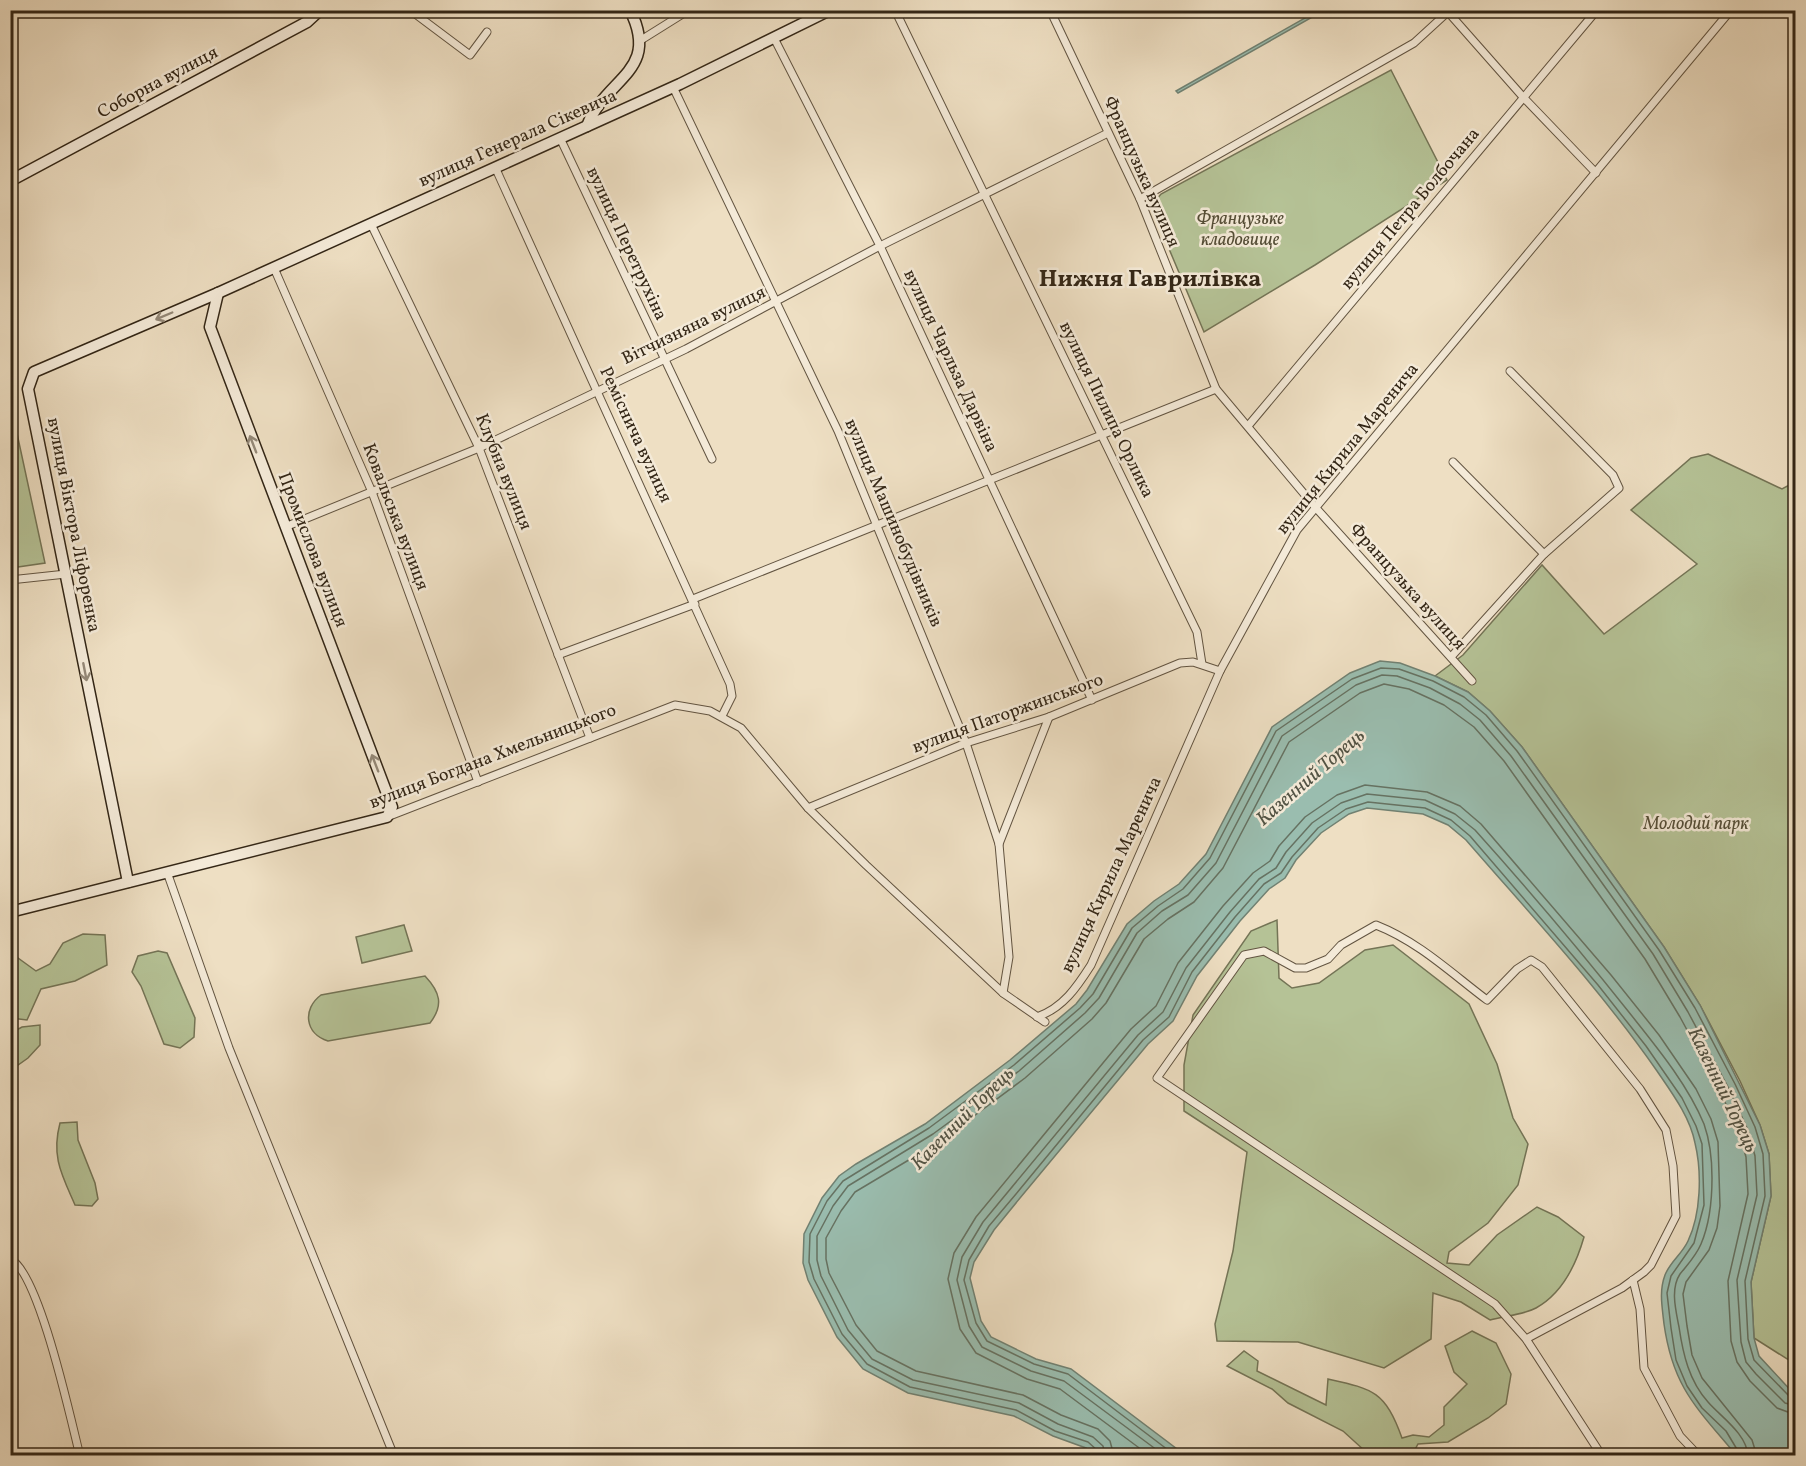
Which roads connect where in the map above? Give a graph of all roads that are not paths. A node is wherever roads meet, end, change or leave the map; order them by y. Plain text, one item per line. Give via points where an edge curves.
1 (320, 10) edge
2 (410, 10) edge
3 (630, 10) edge
4 (689, 10) edge
5 (830, 10) edge
6 (895, 10) edge
7 (1050, 10) edge
8 (1597, 10) edge
9 (1731, 10) edge
10 (1449, 11) edge
11 (487, 32) dead end
12 (774, 38) junction
13 (641, 40) junction
14 (673, 87) junction
15 (1523, 97) junction
16 (587, 126) junction
17 (1108, 133) junction
18 (560, 138) junction
19 (495, 167) junction
20 (1596, 173) junction
21 (10, 182) edge
22 (985, 196) junction
23 (1140, 199) junction
24 (371, 224) junction
25 (880, 246) junction
26 (274, 268) junction
27 (218, 293) junction
28 (776, 303) junction
29 (663, 359) junction
30 (1510, 371) dead end
31 (598, 389) junction
32 (1216, 389) junction
33 (1248, 426) junction
34 (1101, 435) junction
35 (479, 448) junction
36 (712, 459) dead end
37 (1453, 462) dead end
38 (989, 480) junction
39 (372, 492) junction
40 (1316, 508) junction
41 (877, 525) junction
42 (285, 527) junction
43 (1544, 554) junction
44 (66, 574) junction
45 (10, 580) edge
46 (694, 601) junction
47 (558, 655) junction
48 (1451, 657) junction
49 (1202, 664) junction
50 (1220, 671) junction
51 (1472, 681) dead end
52 (1092, 700) junction
53 (722, 716) junction
54 (1049, 717) junction
55 (590, 738) junction
56 (966, 743) junction
57 (478, 782) junction
58 (808, 808) junction
59 (387, 818) junction
60 (999, 844) junction
61 (167, 872) junction
62 (128, 882) junction
63 (10, 912) edge
64 (1003, 993) junction
65 (1037, 1017) junction
66 (1045, 1022) dead end
67 (10, 1259) edge
68 (1633, 1280) junction
69 (1526, 1339) junction
70 (80, 1455) edge
71 (394, 1455) edge
72 (1602, 1455) edge
73 (1699, 1455) edge

1 - 21 street, Соборна вулиця via 307,22
2 - 11 street via 470,55
3 - 13 street
4 - 13 street
5 - 12 street, вулиця Генерала Сікевича
6 - 22 street, вулиця Пилипа Орлика
7 - 17 street, Французька вулиця
8 - 15 street, вулиця Петра Болбочана
9 - 20 street, вулиця Кирила Маренича
10 - 15 street
10 - 23 street via 1414,43
12 - 14 street, вулиця Генерала Сікевича
12 - 25 street, вулиця Чарльза Дарвіна
13 - 16 street via 633,66 598,105
14 - 16 street, вулиця Генерала Сікевича
14 - 28 street, вулиця Машинобудівників
15 - 20 street
15 - 33 street, вулиця Петра Болбочана
16 - 18 street, вулиця Генерала Сікевича
17 - 22 street, Вітчизняна вулиця
17 - 23 street, Французька вулиця
18 - 19 street, вулиця Генерала Сікевича
18 - 29 street, вулиця Перетрухіна
19 - 24 street, вулиця Генерала Сікевича
19 - 31 street, Реміснича вулиця
20 - 40 street, вулиця Кирила Маренича
22 - 25 street, Вітчизняна вулиця
22 - 34 street, вулиця Пилипа Орлика
23 - 32 street, Французька вулиця
24 - 26 street, вулиця Генерала Сікевича
24 - 35 street, Клубна вулиця
25 - 28 street, Вітчизняна вулиця
25 - 38 street, вулиця Чарльза Дарвіна
26 - 27 street, вулиця Генерала Сікевича
26 - 39 street, Ковальська вулиця
42 -> 27 street, Промислова вулиця via 210,327
27 -> 44 street, вулиця Віктора Ліфоренка via 34,372 28,389
28 - 29 street, Вітчизняна вулиця
28 - 41 street, вулиця Машинобудівників
29 - 31 street, Вітчизняна вулиця
29 - 36 street, вулиця Перетрухіна
30 - 43 street via 1613,475 1619,488
31 - 35 street, Вітчизняна вулиця
31 - 46 street, Реміснича вулиця
32 - 33 street, Французька вулиця
32 - 34 street
33 - 40 street, Французька вулиця
34 - 38 street
34 - 49 street, вулиця Пилипа Орлика via 1197,632
35 - 39 street, Вітчизняна вулиця
35 - 47 street, Клубна вулиця
37 - 43 street
38 - 41 street
38 - 52 street, вулиця Чарльза Дарвіна
39 - 42 street, Вітчизняна вулиця
39 - 57 street, Ковальська вулиця
40 - 48 street, Французька вулиця
40 - 50 street, вулиця Кирила Маренича via 1298,530
41 - 46 street
41 - 56 street, вулиця Машинобудівників
59 -> 42 street, Промислова вулиця via 392,807
43 - 48 street
44 - 45 street
44 -> 62 street, вулиця Віктора Ліфоренка
46 - 47 street
46 - 53 street, Реміснича вулиця via 730,684 732,696
47 - 55 street, Клубна вулиця
48 - 51 street, Французька вулиця
49 - 50 street, вулиця Паторжинського
49 - 52 street, вулиця Паторжинського via 1180,663
50 - 65 street, вулиця Кирила Маренича via 1091,965 1076,989 1058,1006
52 - 54 street, вулиця Паторжинського
53 - 55 street, вулиця Богдана Хмельницького via 675,705
53 - 58 street, вулиця Богдана Хмельницького via 741,728
54 - 56 street, вулиця Паторжинського
54 - 60 street
55 - 57 street, вулиця Богдана Хмельницького
56 - 58 street, вулиця Паторжинського
56 - 60 street, вулиця Машинобудівників
57 - 59 street, вулиця Богдана Хмельницького
58 - 64 street, вулиця Богдана Хмельницького
59 - 61 street, вулиця Богдана Хмельницького
60 - 64 street, вулиця Машинобудівників via 1009,957
61 - 62 street, вулиця Богдана Хмельницького
61 - 71 street via 229,1048
62 - 63 street, вулиця Богдана Хмельницького
64 - 65 street, вулиця Богдана Хмельницького
65 - 66 street, вулиця Богдана Хмельницького
67 - 70 street via 16,1261 32,1287 43,1317
68 - 69 street
68 - 69 street via 1651,1265 1676,1216 1669,1137 1640,1089 1542,967 1531,960 1487,1000 1413,944 1376,925 1341,945 1328,959 1306,969 1295,968 1264,951 1244,955 1157,1078 1495,1304
68 - 73 street via 1640,1309 1644,1368 1680,1436
69 - 72 street

